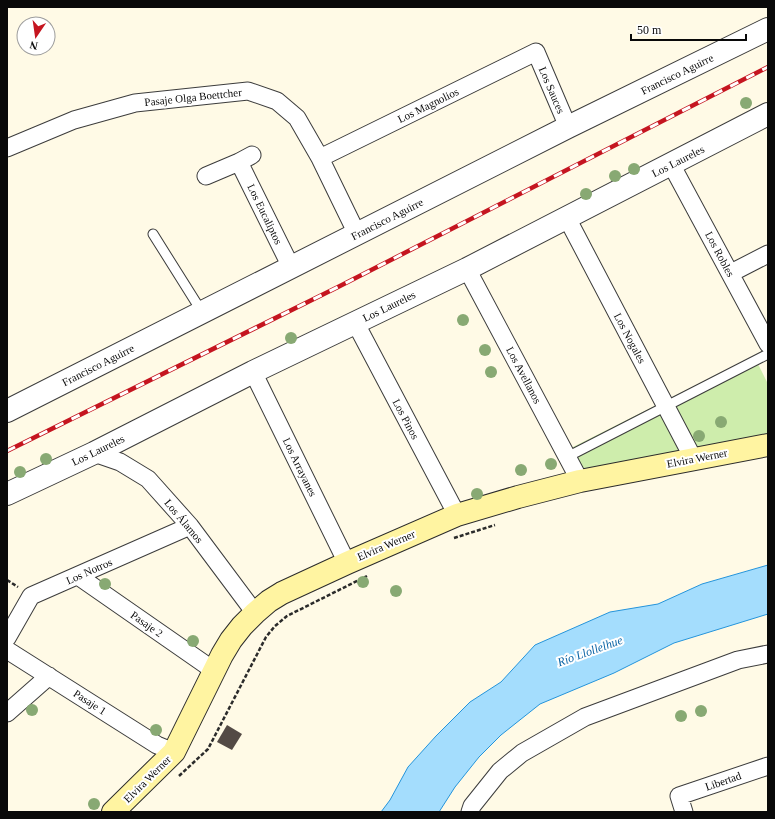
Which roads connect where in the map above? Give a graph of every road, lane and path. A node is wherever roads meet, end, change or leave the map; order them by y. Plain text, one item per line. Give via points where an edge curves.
1 (768, 28) edge
2 (536, 52) joint
3 (768, 114) edge
4 (568, 127) junction
5 (7, 148) edge
6 (320, 158) junction
7 (671, 164) junction
8 (206, 176) dead end
9 (567, 218) junction
10 (153, 234) dead end
11 (357, 234) junction
12 (768, 254) edge
13 (292, 267) junction
14 (467, 269) junction
15 (731, 273) junction
16 (202, 312) junction
17 (355, 322) junction
18 (768, 344) edge
19 (768, 354) edge
20 (253, 372) junction
21 (666, 406) junction
22 (7, 411) edge
23 (768, 445) edge
24 (94, 453) junction
25 (567, 457) junction
26 (693, 458) junction
27 (580, 482) junction
28 (7, 494) edge
29 (456, 515) junction
30 (496, 524) dead end
31 (190, 526) junction
32 (452, 539) dead end
33 (347, 563) junction
34 (78, 576) junction
35 (368, 576) dead end
36 (255, 613) junction
37 (7, 638) edge
38 (7, 650) edge
39 (768, 654) edge
40 (214, 673) junction
41 (49, 676) junction
42 (7, 713) edge
43 (174, 752) junction
44 (768, 766) edge
45 (173, 780) dead end
46 (682, 804) edge
47 (113, 812) edge
48 (470, 812) edge

1 - 4 street, Francisco Aguirre
2 - 4 street, Los Sauces
2 - 6 street, Los Magnolios
3 - 7 street, Los Laureles
4 - 11 street, Francisco Aguirre
5 - 6 street, Pasaje Olga Boettcher via 74,120 135,103 248,91 277,101 297,118
6 - 11 street, Pasaje Olga Boettcher
7 - 9 street, Los Laureles
7 - 15 street, Los Robles
8 - 13 street, Los Eucaliptos via 245,159
9 - 14 street, Los Laureles
9 - 21 street, Los Nogales
10 - 16 lane
11 - 13 street, Francisco Aguirre
12 - 15 street
13 - 16 street, Francisco Aguirre
14 - 17 street, Los Laureles
14 - 25 street, Los Avellanos
15 - 18 street, Los Robles
16 - 22 street, Francisco Aguirre
17 - 20 street, Los Laureles
17 - 29 street, Los Pinos
19 - 21 lane
20 - 24 street, Los Laureles
20 - 33 street, Los Arrayanes
21 - 25 lane
21 - 26 street, Los Nogales
23 - 26 main road, Elvira Werner
24 - 28 street, Los Laureles
24 - 31 street, Los Álamos via 120,462 148,479
25 - 27 street, Los Avellanos
26 - 27 main road, Elvira Werner
27 - 29 main road, Elvira Werner
29 - 33 main road, Elvira Werner
30 - 32 path
31 - 34 street, Los Notros
31 - 36 street, Los Álamos
33 - 36 main road, Elvira Werner via 282,593
34 - 37 street, Los Notros via 31,596
34 - 40 street, Pasaje 2
35 - 45 path via 287,616 275,626 266,637 208,749
36 - 40 main road, Elvira Werner via 231,640
38 - 41 street, Pasaje 1
39 - 48 street via 738,660 585,717 522,753 500,771
40 - 43 main road, Elvira Werner
41 - 42 street
41 - 43 street, Pasaje 1 via 157,745
43 - 47 main road, Elvira Werner
44 - 46 street, Libertad

